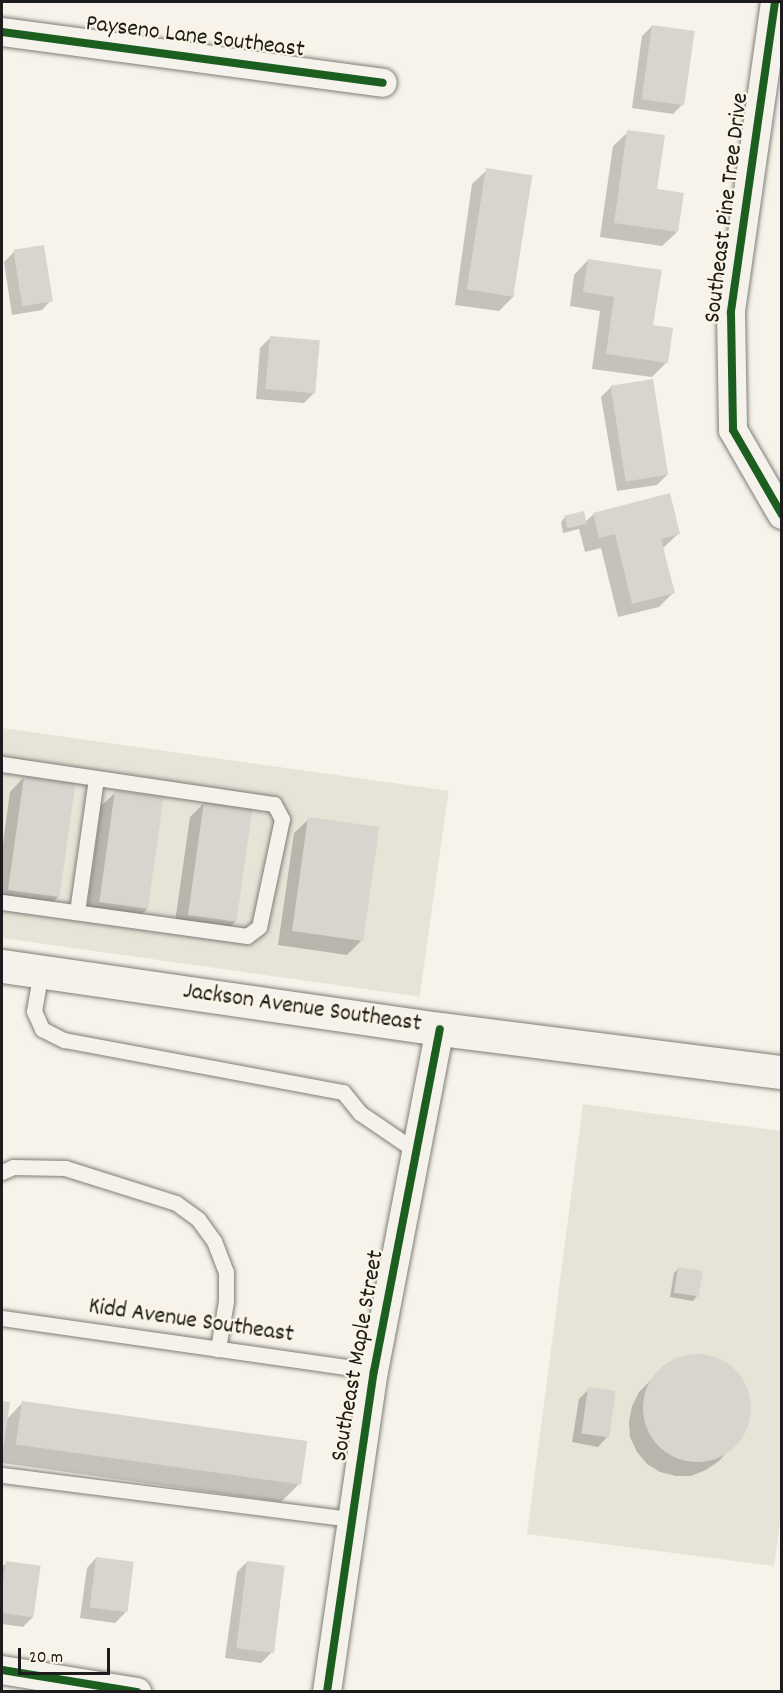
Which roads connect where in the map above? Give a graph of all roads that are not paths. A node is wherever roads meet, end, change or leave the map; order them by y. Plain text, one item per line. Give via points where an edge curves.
1 (775, 2) edge
2 (2, 33) edge
3 (383, 82) dead end
4 (782, 515) edge
5 (2, 764) edge
6 (96, 778) junction
7 (2, 902) edge
8 (77, 912) junction
9 (2, 966) edge
10 (41, 971) junction
11 (440, 1029) junction
12 (782, 1072) edge
13 (416, 1151) junction
14 (2, 1172) edge
15 (2, 1318) edge
16 (218, 1349) junction
17 (374, 1371) junction
18 (2, 1475) edge
19 (352, 1519) junction
20 (2, 1670) edge
21 (137, 1692) edge
22 (327, 1692) edge

1 - 4 street, Southeast Pine Tree Drive via 730,313 733,430
2 - 3 street, Payseno Lane Southeast
5 - 6 lane
6 - 8 lane
6 - 8 lane via 274,804 282,819 259,927 247,936
7 - 8 lane
9 - 10 main road, Jackson Avenue Southeast
10 - 11 main road, Jackson Avenue Southeast
10 - 13 lane via 34,1011 42,1029 64,1040 343,1092 360,1113
11 - 12 main road, Jackson Avenue Southeast
11 - 13 street, Southeast Maple Street
13 - 17 street, Southeast Maple Street
14 - 16 lane via 13,1167 65,1168 176,1203 198,1219 214,1241 226,1272
15 - 16 lane, Kidd Avenue Southeast
16 - 17 lane, Kidd Avenue Southeast
17 - 19 street, Southeast Maple Street
18 - 19 lane
19 - 22 street, Southeast Maple Street
20 - 21 street

